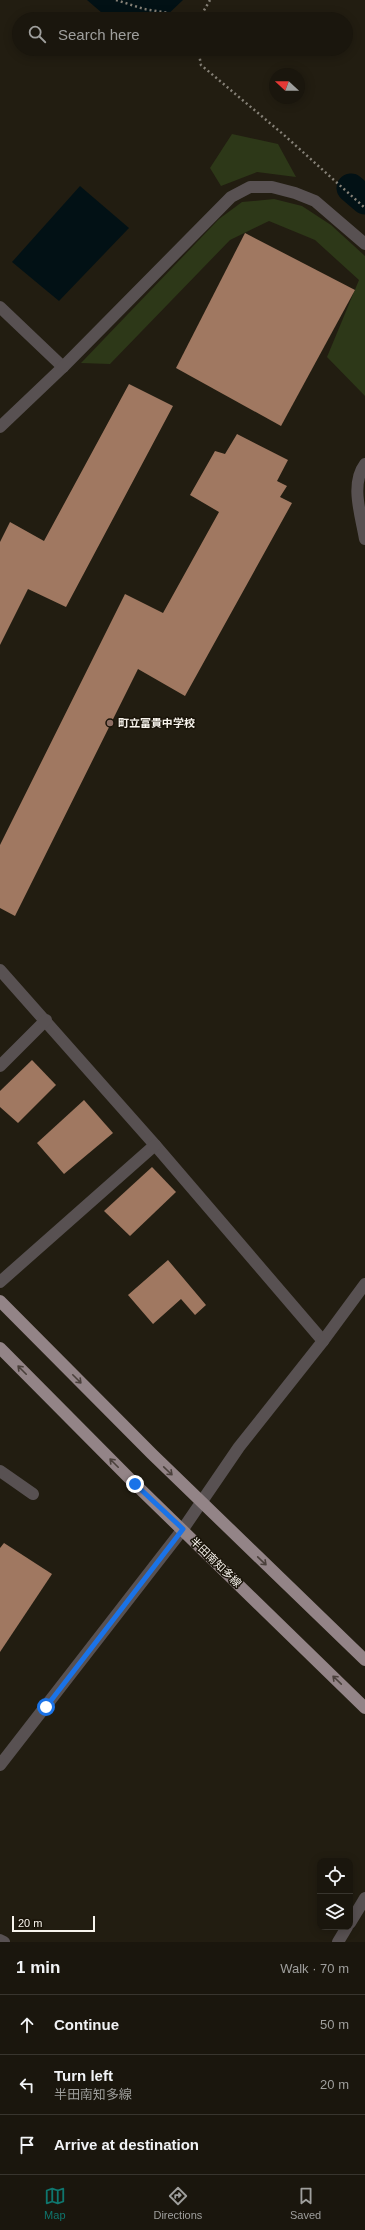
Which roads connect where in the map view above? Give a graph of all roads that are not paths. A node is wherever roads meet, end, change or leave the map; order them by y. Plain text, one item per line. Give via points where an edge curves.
1 (365, 244) edge
2 (0, 308) edge
3 (63, 367) junction
4 (0, 427) edge
5 (365, 464) edge
6 (365, 539) edge
7 (0, 970) edge
8 (46, 1020) junction
9 (0, 1066) edge
10 (155, 1145) junction
11 (0, 1282) edge
12 (365, 1284) edge
13 (0, 1301) edge
14 (323, 1341) junction
15 (0, 1348) edge
16 (0, 1471) edge
17 (33, 1494) dead end
18 (200, 1502) junction
19 (183, 1529) junction
20 (365, 1660) edge
21 (365, 1708) edge
22 (0, 1766) edge
23 (365, 1898) edge
24 (353, 1918) edge
25 (346, 1930) edge
26 (0, 1940) edge
27 (4, 1942) edge
28 (338, 1942) edge

1 - 3 street via 315,201 272,187 250,188 231,197
2 - 3 street
3 - 4 street
5 - 6 street via 358,479 358,501
7 - 8 street
8 - 9 street
8 - 10 street
10 - 11 street
10 - 14 street
12 - 14 street
13 -> 18 main road
14 - 18 street via 239,1447
19 -> 15 main road, 半田南知多線
16 - 17 street
18 - 19 street
18 -> 20 main road
21 -> 19 main road, 半田南知多線
19 - 22 street
23 - 24 street
25 - 28 street
26 - 27 street

